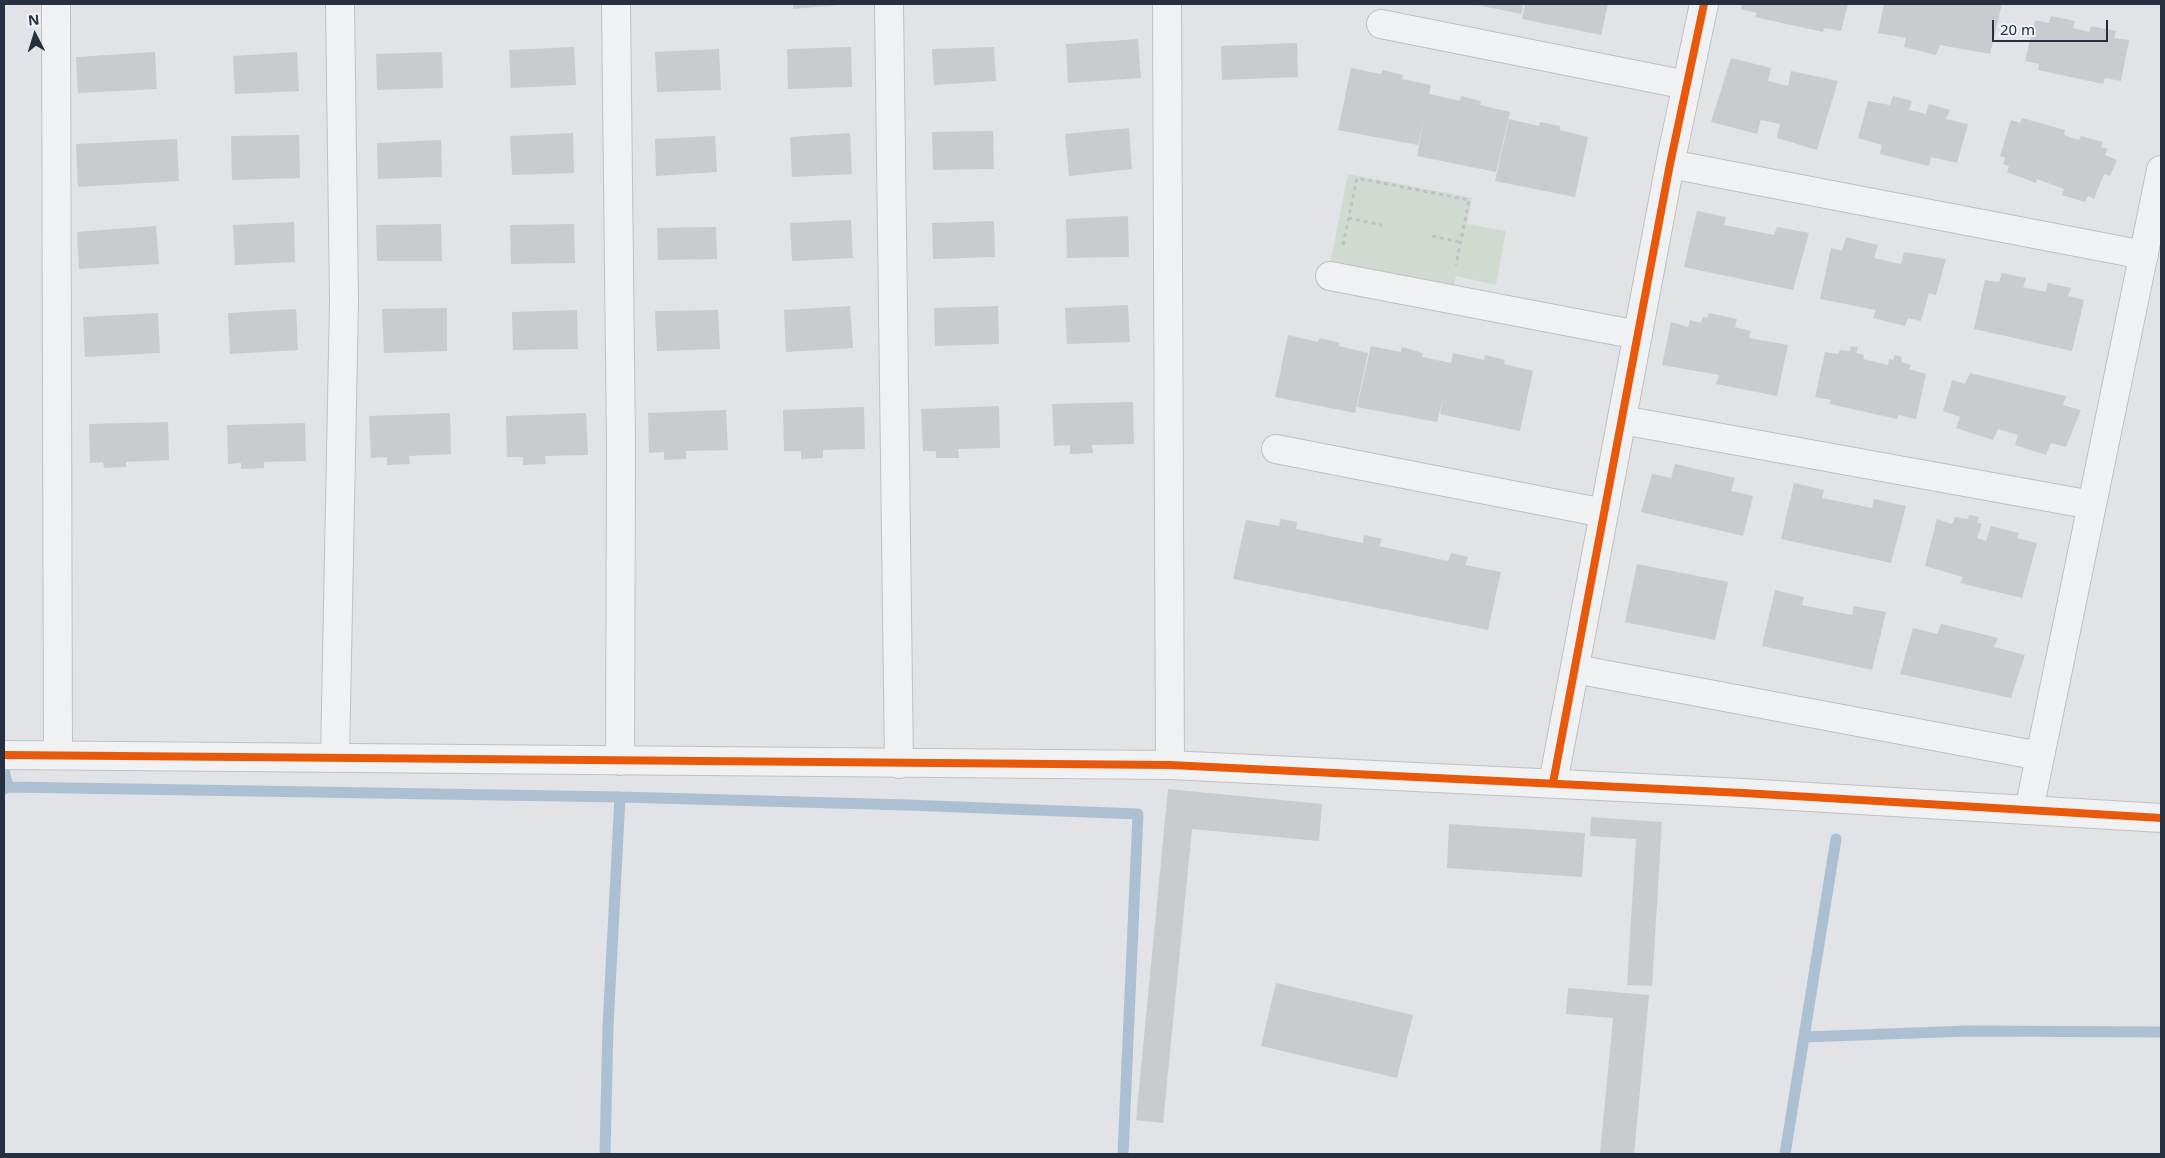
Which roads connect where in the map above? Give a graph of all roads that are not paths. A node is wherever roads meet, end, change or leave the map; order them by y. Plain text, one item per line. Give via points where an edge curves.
1 (56, 4) edge
2 (340, 4) edge
3 (616, 4) edge
4 (889, 4) edge
5 (1167, 4) edge
6 (1704, 4) edge
7 (1381, 24) dead end
8 (1687, 85) junction
9 (1670, 164) junction
10 (2161, 170) edge
11 (2144, 255) junction
12 (1333, 277) road end
13 (1638, 335) junction
14 (1622, 420) junction
15 (1276, 449) dead end
16 (2092, 505) junction
17 (1604, 513) junction
18 (1575, 669) junction
19 (4, 755) edge
20 (58, 756) junction
21 (2040, 756) junction
22 (335, 758) junction
23 (620, 761) junction
24 (899, 764) junction
25 (1170, 765) junction
26 (1553, 783) junction
27 (2029, 810) junction
28 (2161, 818) edge

1 - 20 street
2 - 22 street via 344,301
3 - 23 street via 621,445
4 - 24 street
5 - 25 street
6 - 8 street
7 - 8 street
8 - 9 street
9 - 11 street
9 - 13 street
10 - 11 street
11 - 16 street
12 - 13 street
13 - 14 street
14 - 16 street
14 - 17 street
15 - 17 street
16 - 21 street
17 - 18 street
18 - 21 street
18 - 26 street
19 - 20 street
20 - 22 street
21 - 27 street
22 - 23 street
23 - 24 street
24 - 25 street
25 - 26 street
26 - 27 street
27 - 28 street

